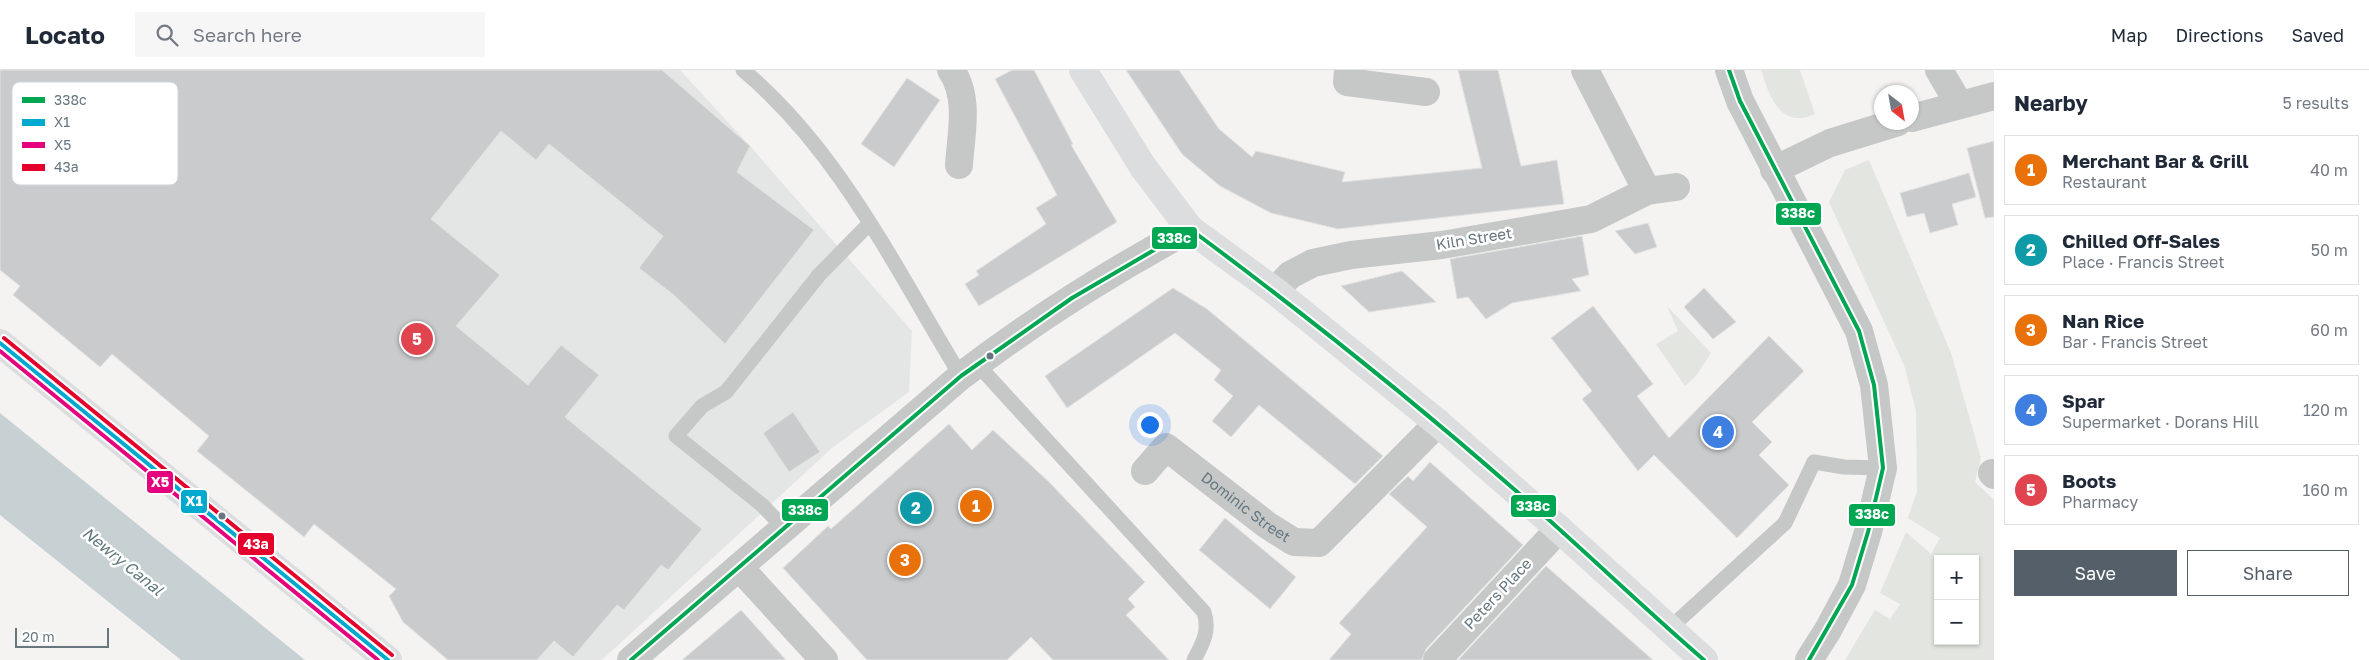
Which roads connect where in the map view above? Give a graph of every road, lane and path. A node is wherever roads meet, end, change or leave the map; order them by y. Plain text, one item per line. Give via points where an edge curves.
1 (743, 70) edge
2 (1083, 70) edge
3 (1348, 70) edge
4 (1585, 70) edge
5 (1729, 70) edge
6 (1939, 70) edge
7 (961, 73) edge
8 (1426, 92) dead end
9 (1994, 96) edge
10 (1959, 104) junction
11 (1919, 116) edge
12 (1874, 130) edge
13 (959, 165) dead end
14 (1774, 170) junction
15 (1676, 187) dead end
16 (1648, 191) junction
17 (869, 224) junction
18 (1190, 229) junction
19 (1275, 291) junction
20 (0, 343) edge
21 (969, 370) junction
22 (1438, 423) junction
23 (1883, 468) junction
24 (1145, 471) dead end
25 (783, 527) junction
26 (1559, 528) junction
27 (739, 567) junction
28 (1669, 629) junction
29 (1696, 657) edge
30 (388, 660) edge
31 (631, 660) edge
32 (824, 660) edge
33 (1194, 660) edge
34 (1437, 660) edge
35 (1809, 660) edge

1 - 17 lane via 812,138
2 - 18 main road via 1143,167
3 - 8 street via 1348,82
4 - 16 street
5 - 14 street via 1740,101
6 - 10 street
7 - 13 street via 963,108
9 - 10 street
10 - 11 street
12 - 14 street via 1830,144
14 - 23 street via 1859,331 1874,385
15 - 16 street, Kiln Street
16 - 19 street, Kiln Street via 1591,219 1313,263 1290,275
17 - 21 lane
17 - 25 lane via 819,275 726,392 702,406 676,436 762,505
18 - 19 main road
18 - 21 street via 1020,333
19 - 22 main road
20 - 30 main road
21 - 25 street
21 - 33 lane via 1204,612 1208,624 1205,639
22 - 24 street, Dominic Street via 1319,543 1294,542 1267,525 1166,446
22 - 26 main road
23 - 28 lane via 1814,462 1785,523
23 - 35 street via 1852,585
25 - 27 street
26 - 28 main road
26 - 34 street, Peters Place
27 - 31 street
27 - 32 street
28 - 29 main road

